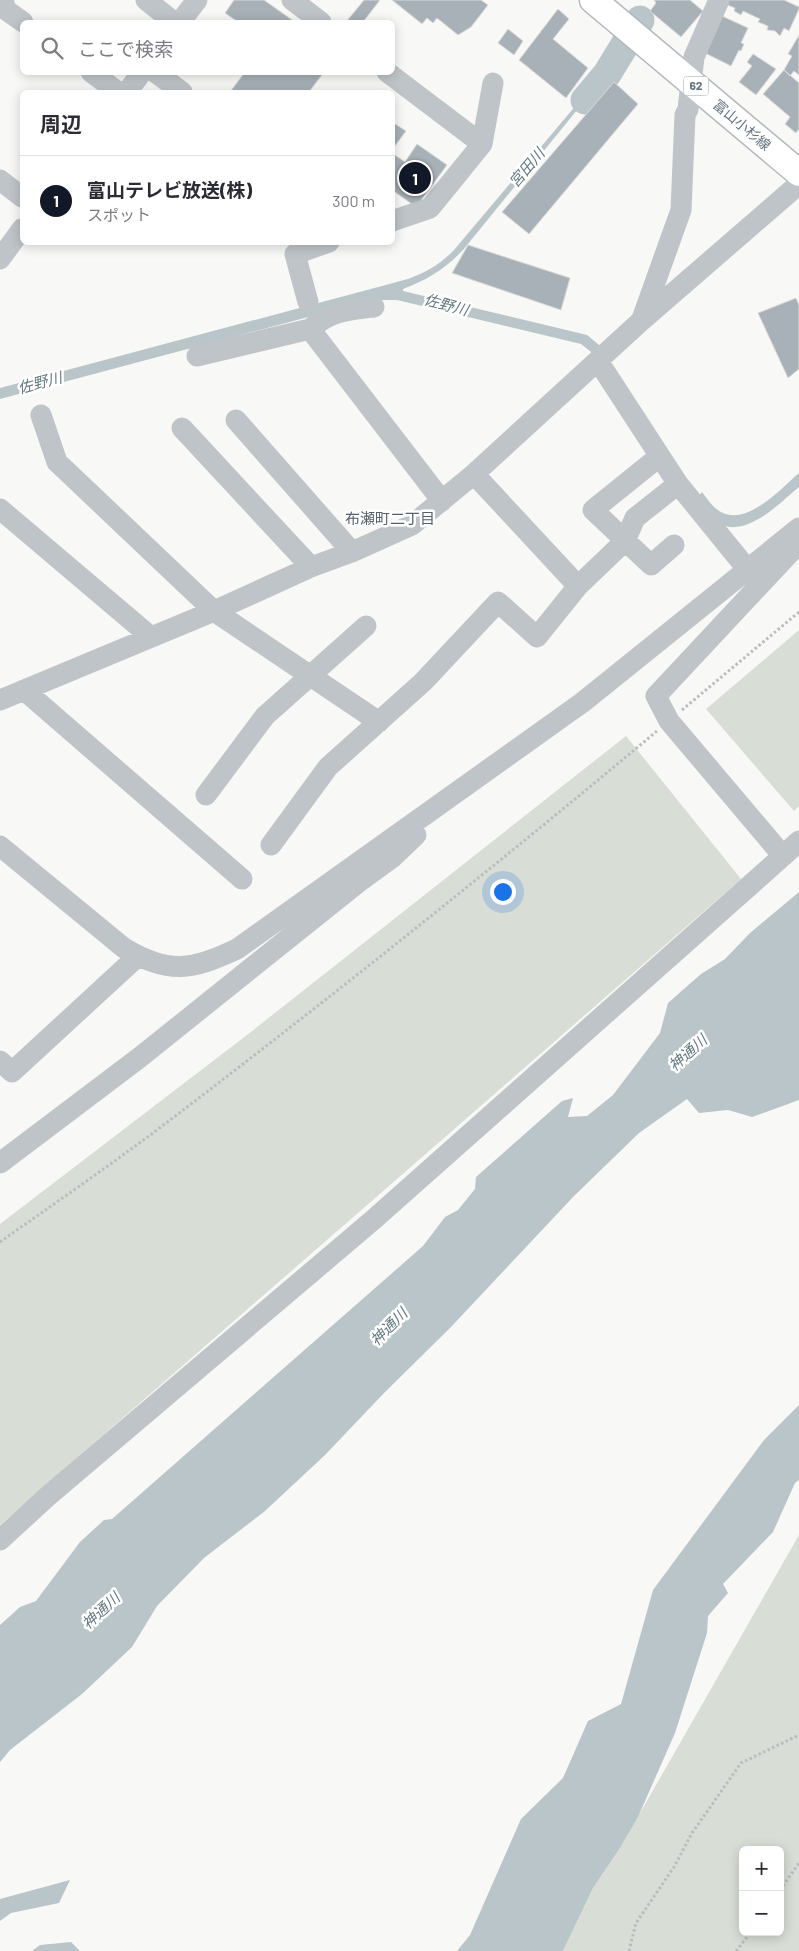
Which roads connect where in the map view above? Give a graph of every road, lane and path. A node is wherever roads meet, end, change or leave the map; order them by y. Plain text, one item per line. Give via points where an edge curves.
1 (3, 0) edge
2 (146, 0) edge
3 (197, 0) edge
4 (292, 0) edge
5 (593, 0) edge
6 (719, 0) edge
7 (20, 20) edge
8 (171, 20) edge
9 (182, 20) edge
10 (318, 20) edge
11 (95, 75) edge
12 (140, 75) edge
13 (159, 75) edge
14 (391, 75) edge
15 (691, 82) junction
16 (494, 83) dead end
17 (115, 90) edge
18 (128, 90) edge
19 (179, 90) edge
20 (482, 144) junction
21 (799, 173) edge
22 (0, 180) edge
23 (799, 184) edge
24 (20, 195) edge
25 (395, 220) edge
26 (20, 232) edge
27 (320, 245) edge
28 (0, 258) edge
29 (308, 302) dead end
30 (374, 307) dead end
31 (641, 321) junction
32 (310, 329) junction
33 (197, 356) dead end
34 (598, 361) junction
35 (41, 415) dead end
36 (236, 420) dead end
37 (182, 428) dead end
38 (660, 456) junction
39 (474, 474) junction
40 (678, 484) junction
41 (442, 500) junction
42 (0, 509) edge
43 (799, 528) edge
44 (626, 541) junction
45 (799, 543) edge
46 (674, 545) dead end
47 (352, 552) junction
48 (310, 567) junction
49 (748, 570) junction
50 (578, 586) junction
51 (214, 611) junction
52 (799, 612) edge
53 (366, 626) dead end
54 (151, 636) junction
55 (310, 676) junction
56 (24, 690) junction
57 (0, 700) edge
58 (669, 721) junction
59 (379, 722) junction
60 (467, 786) junction
61 (206, 795) dead end
62 (271, 845) dead end
63 (0, 846) edge
64 (791, 849) edge
65 (242, 878) dead end
66 (138, 956) junction
67 (0, 1060) edge
68 (0, 1163) edge
69 (0, 1242) edge
70 (0, 1540) edge
71 (799, 1735) edge
72 (799, 1863) edge
73 (784, 1884) edge
74 (748, 1936) edge
75 (629, 1951) edge
76 (736, 1951) edge

1 - 7 street via 6,10
2 - 8 street
3 - 9 street
4 - 10 street
5 - 15 main road, 富山小杉線 / 62
6 - 15 street via 694,57
11 - 17 street
12 - 18 street
13 - 19 street
14 - 20 street
15 - 21 main road, 富山小杉線 / 62
15 - 31 street via 688,109 684,115 681,210
16 - 20 street
20 - 25 street via 430,208
22 - 24 street
23 - 31 street
26 - 28 street
27 - 29 street via 295,254
30 - 32 street via 343,310
31 - 34 street
32 - 33 street
32 - 41 street
34 - 38 street
34 - 39 street
35 - 51 street via 57,462
36 - 47 street
37 - 48 street
38 - 40 street
38 - 44 street via 594,510
39 - 41 street
39 - 50 street
40 - 44 street via 636,518
40 - 49 street
41 - 47 street via 412,525
42 - 54 street
43 - 49 street
44 - 46 street via 651,565
44 - 50 street
45 - 58 street via 656,696
47 - 48 street
48 - 51 street
49 - 60 street via 584,702
50 - 59 street via 537,637 498,602 423,682
51 - 54 street
51 - 55 street
52 - 58 path
53 - 55 street
54 - 56 street
55 - 59 street
55 - 61 street via 265,716
56 - 57 street
56 - 65 street
58 - 64 street
58 - 69 path via 383,954 152,1133
59 - 62 street via 328,767
60 - 66 street via 237,949 207,963 188,966 154,963
60 - 68 street via 393,857 139,1058
63 - 66 street
64 - 70 street via 373,1220
66 - 67 street via 12,1072
71 - 75 path via 741,1763 692,1833 674,1867 636,1923
72 - 73 path
74 - 76 path

